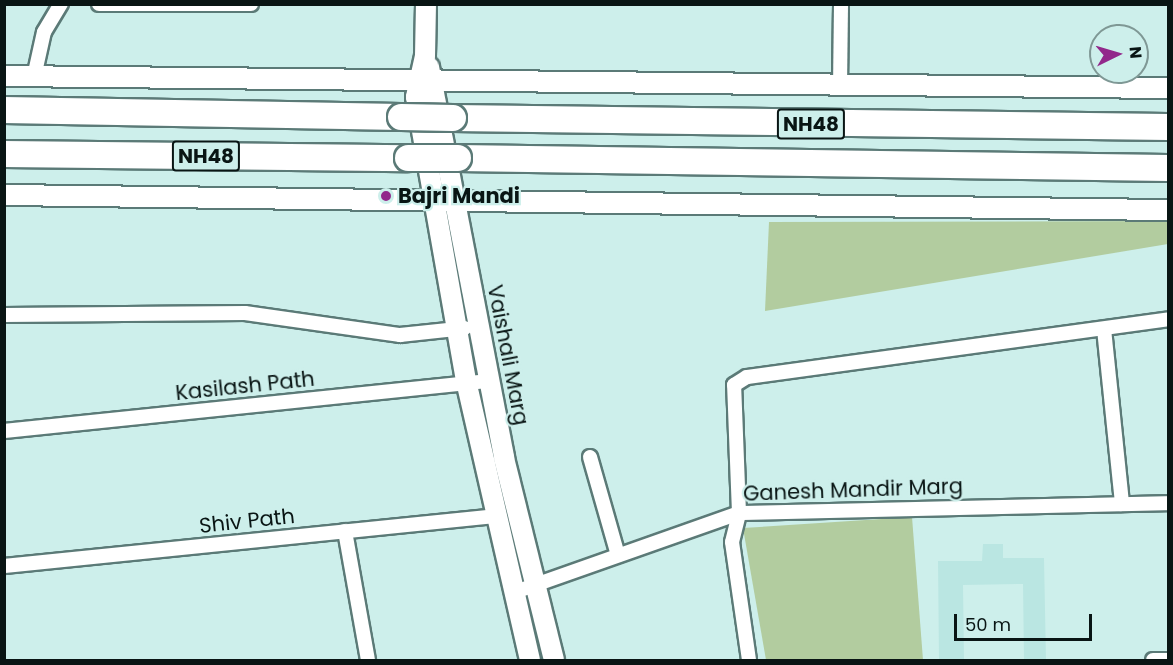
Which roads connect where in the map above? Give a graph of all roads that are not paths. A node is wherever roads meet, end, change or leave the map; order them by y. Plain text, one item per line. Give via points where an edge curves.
1 (61, 4) edge
2 (99, 4) edge
3 (251, 4) edge
4 (426, 4) edge
5 (841, 4) edge
6 (4, 76) edge
7 (34, 77) junction
8 (426, 78) junction
9 (840, 87) junction
10 (1168, 88) edge
11 (4, 110) edge
12 (1168, 127) edge
13 (4, 154) edge
14 (1168, 168) edge
15 (4, 195) edge
16 (434, 200) junction
17 (454, 200) junction
18 (1168, 210) edge
19 (4, 315) edge
20 (1168, 319) edge
21 (478, 324) junction
22 (1104, 329) junction
23 (456, 330) junction
24 (489, 381) junction
25 (467, 385) junction
26 (4, 431) edge
27 (590, 457) dead end
28 (1168, 503) edge
29 (1122, 504) junction
30 (739, 513) junction
31 (495, 516) junction
32 (345, 531) junction
33 (618, 555) junction
34 (4, 566) edge
35 (537, 584) junction
36 (515, 591) junction
37 (368, 660) edge
38 (530, 660) edge
39 (554, 660) edge
40 (749, 660) edge
41 (1153, 660) edge
42 (1168, 660) edge

1 - 7 street via 44,32
2 - 3 street
4 - 8 street, Vaishali Marg
5 - 9 street
6 - 7 street
7 - 8 street
8 - 9 street
8 - 16 street via 416,97
8 - 17 street, Vaishali Marg
9 - 10 street
11 - 12 highway, NH48, bridge
13 - 14 highway, NH48, bridge
15 - 16 street
16 - 17 street
16 - 23 street
17 - 18 street
17 - 21 street, Vaishali Marg
19 - 23 street via 245,313 299,318 356,332
20 - 22 street
21 - 23 street
21 - 24 street, Vaishali Marg
22 - 29 street
22 - 30 street via 747,377 735,385 731,399
23 - 25 street
24 - 25 street, Kasilash Path
24 - 35 street, Vaishali Marg
25 - 26 street, Kasilash Path
25 - 31 street
27 - 33 street
28 - 29 street, Ganesh Mandir Marg
29 - 30 street, Ganesh Mandir Marg
30 - 33 street, Ganesh Mandir Marg
30 - 40 street via 732,542
31 - 32 street, Shiv Path
31 - 36 street
32 - 34 street, Shiv Path
32 - 37 street
33 - 35 street, Ganesh Mandir Marg
35 - 36 street, Ganesh Mandir Marg
35 - 39 street, Vaishali Marg
36 - 38 street
41 - 42 street

